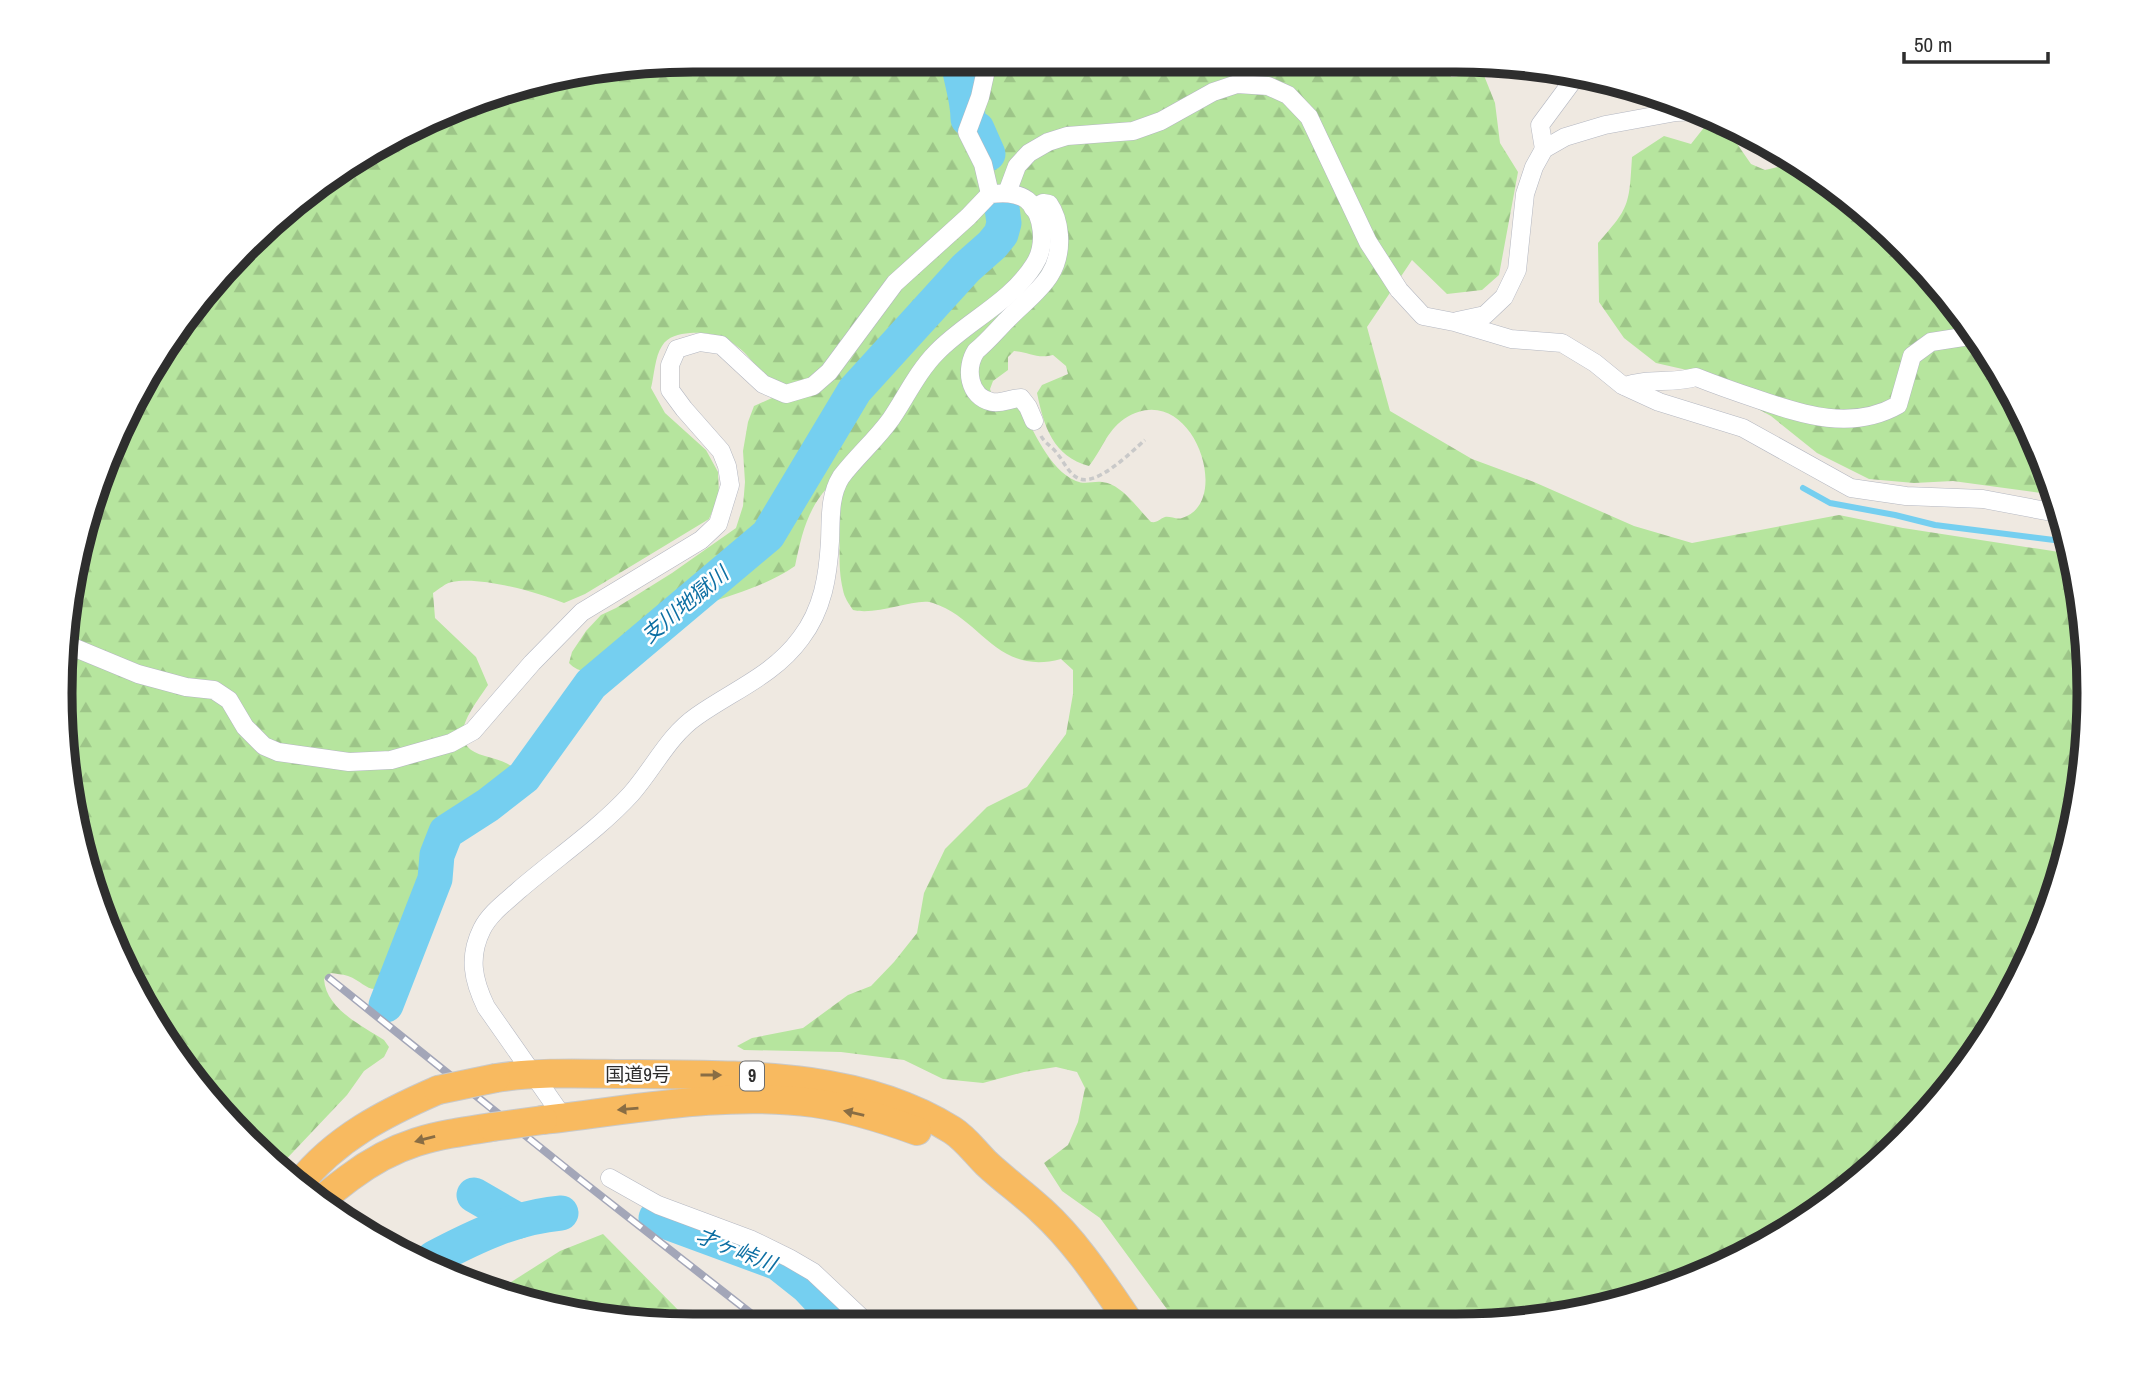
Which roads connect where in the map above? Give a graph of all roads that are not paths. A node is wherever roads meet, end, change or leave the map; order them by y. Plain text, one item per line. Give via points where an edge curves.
1 (986, 72) edge
2 (1571, 83) edge
3 (1675, 112) edge
4 (1544, 149) junction
5 (998, 194) junction
6 (1033, 208) junction
7 (1454, 322) junction
8 (1965, 337) edge
9 (1625, 386) junction
10 (1034, 422) road end
11 (2050, 511) edge
12 (73, 647) edge
13 (535, 1074) junction
14 (553, 1119) junction
15 (986, 1163) junction
16 (305, 1178) edge
17 (610, 1178) dead end
18 (328, 1195) edge
19 (858, 1314) edge
20 (1123, 1314) edge

1 - 5 street via 967,132
2 - 4 street via 1540,125
3 - 4 street via 1605,125
4 - 7 street via 1525,194 1517,270 1504,297 1485,315
5 - 6 street via 1028,201
5 - 7 street via 1029,153 1048,142 1067,136 1133,131 1213,92 1237,84 1268,86 1288,95 1309,117 1368,242 1399,290 1423,316
5 - 12 street via 895,282 829,372 813,386 786,394 763,384 722,345 701,342 677,349 670,365 670,390 720,451 727,467 730,485 718,524 701,540 582,612 473,731 452,743 391,760 349,762 278,752 264,746 245,727 229,700 214,690 138,674
6 - 10 street via 1043,203 1055,211 1057,264 1051,276 976,351 968,369 974,390 992,402 1021,398
6 - 13 street via 1042,232 1040,254 1033,267 1009,294 937,352 890,420 840,479 831,505 824,591 803,636 764,675 676,734 631,794 497,909 484,926 473,955 479,992
7 - 9 street via 1511,339 1562,343
8 - 9 street via 1931,342 1912,356 1898,405 1861,419 1799,414 1696,377
9 - 11 street via 1659,402 1743,428 1851,488 1983,499
13 - 14 street
13 -> 15 highway, 国道9号 / 9 via 736,1075 808,1081 866,1093 926,1115 955,1131
13 - 16 highway, 国道9号 / 9, bridge via 438,1090 380,1116 337,1145
15 -> 14 highway, 国道9号 / 9 via 889,1121 815,1103 732,1099
14 -> 18 highway, 国道9号 / 9, bridge via 444,1134 391,1150
15 - 20 highway, 国道9号 / 9 via 1043,1212 1084,1256
17 - 19 street via 658,1205 789,1258 813,1272

